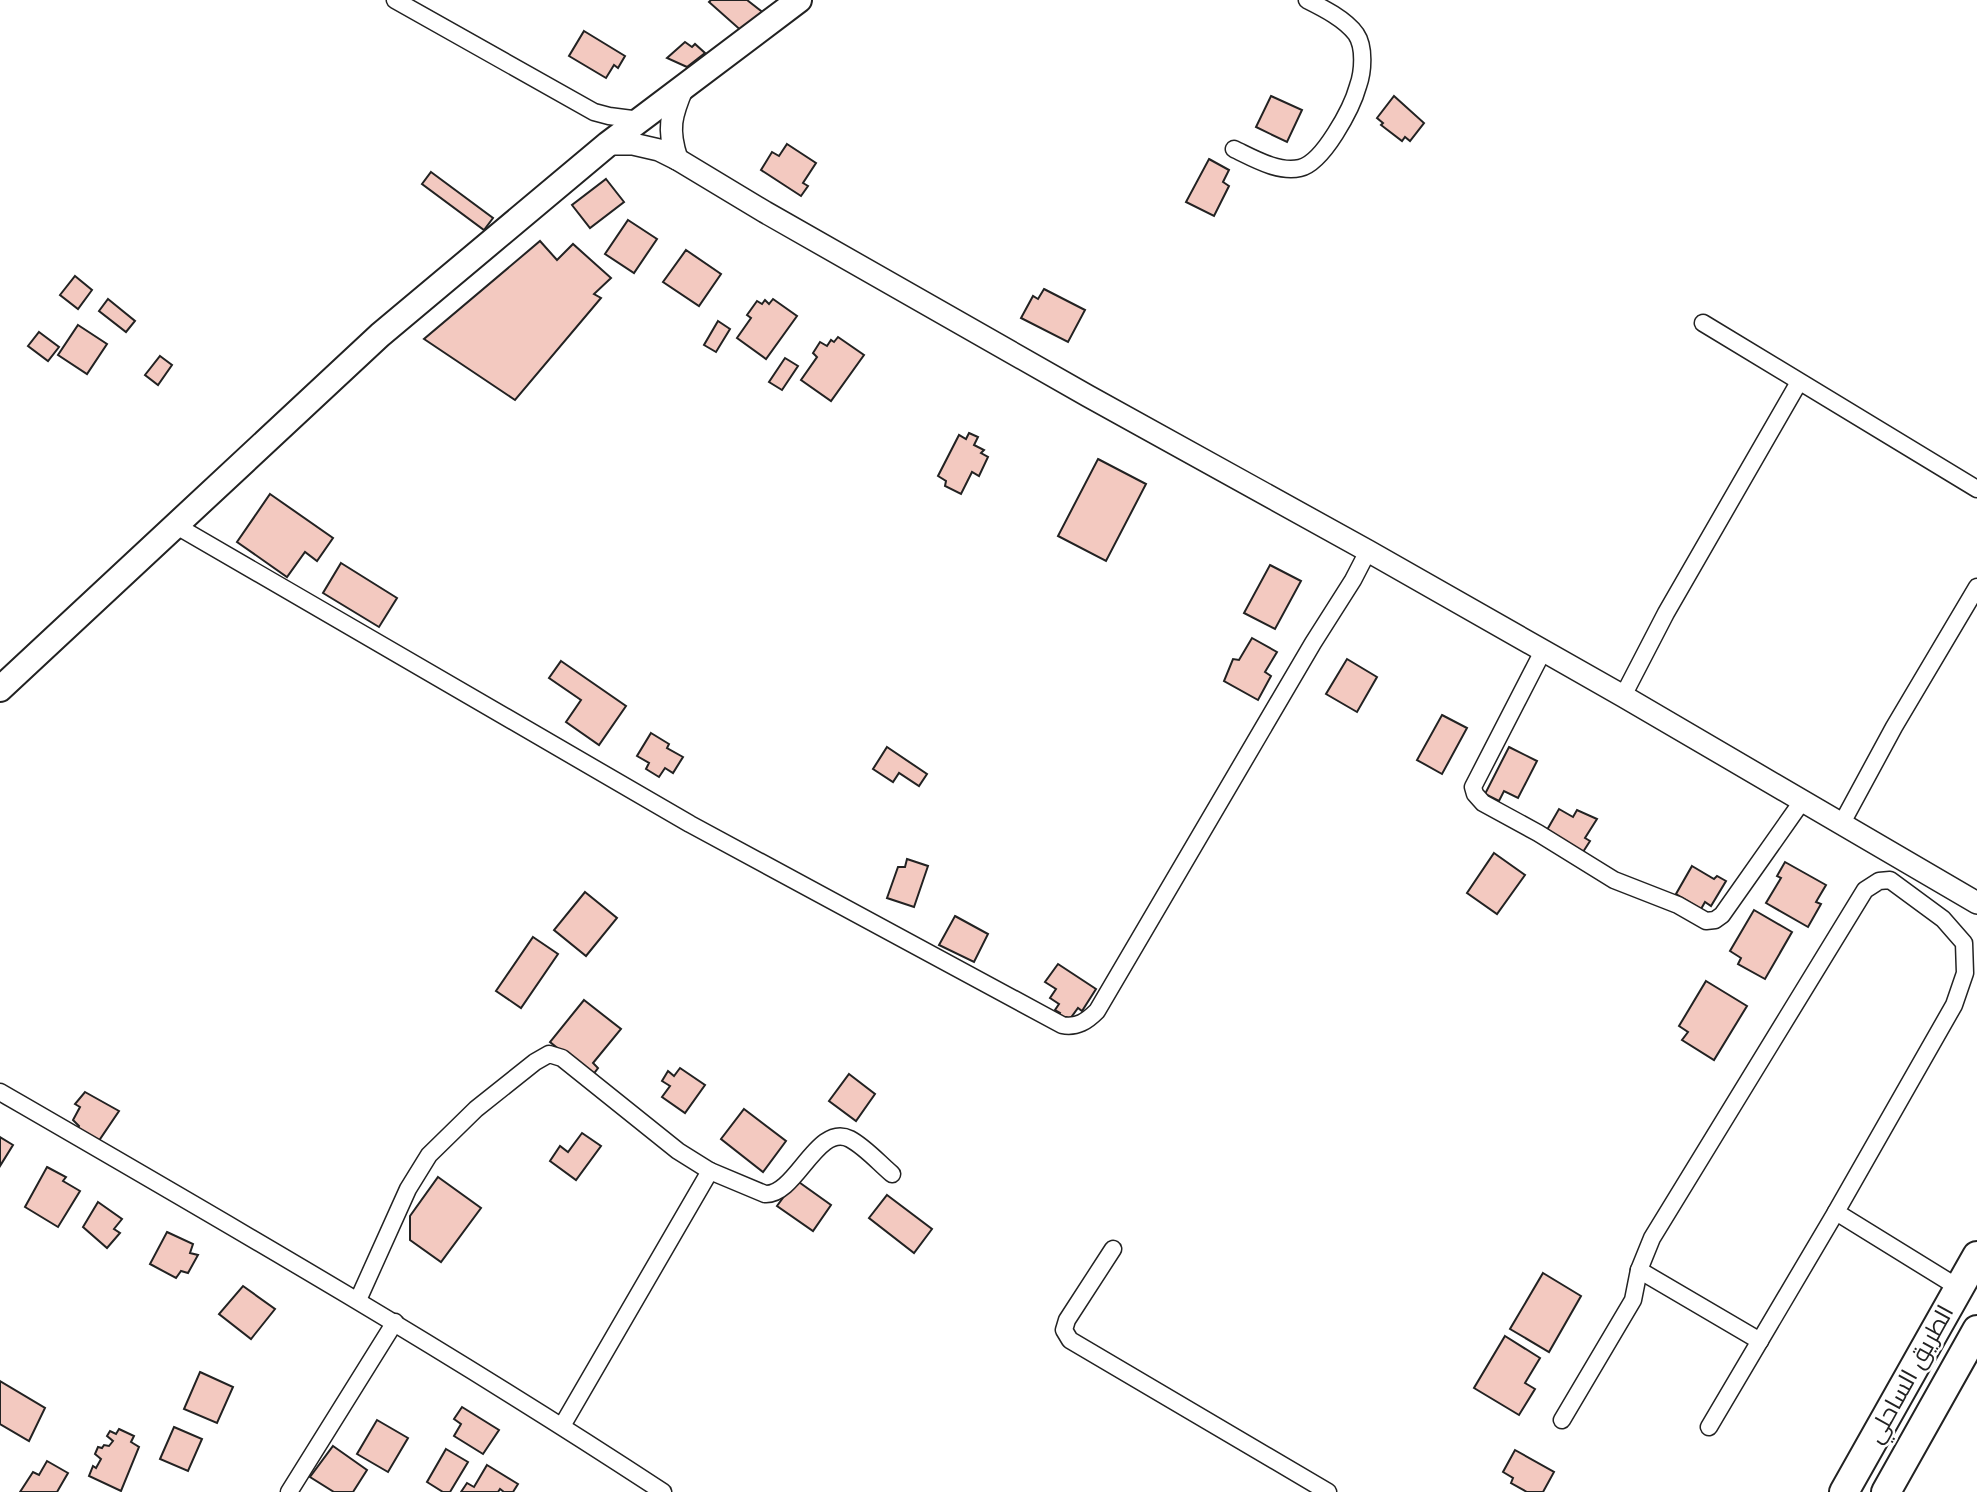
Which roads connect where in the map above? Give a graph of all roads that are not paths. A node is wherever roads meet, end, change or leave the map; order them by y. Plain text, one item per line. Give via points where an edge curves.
1 (799, 0) edge
2 (1307, 0) edge
3 (398, 1) edge
4 (683, 87) junction
5 (640, 120) junction
6 (608, 144) junction
7 (1234, 149) dead end
8 (677, 159) junction
9 (1703, 323) dead end
10 (1799, 382) junction
11 (1977, 489) edge
12 (176, 525) junction
13 (1368, 551) junction
14 (1977, 587) edge
15 (1543, 651) junction
16 (0, 689) edge
17 (1623, 696) junction
18 (1803, 800) junction
19 (1842, 823) junction
20 (1977, 903) edge
21 (0, 1092) edge
22 (710, 1171) junction
23 (892, 1174) dead end
24 (1836, 1212) junction
25 (1113, 1249) dead end
26 (1977, 1256) edge
27 (1639, 1270) junction
28 (1959, 1288) junction
29 (358, 1300) junction
30 (395, 1322) junction
31 (1977, 1330) edge
32 (1759, 1341) junction
33 (1562, 1420) dead end
34 (562, 1426) junction
35 (1709, 1427) dead end
36 (289, 1492) edge
37 (663, 1492) edge
38 (1328, 1492) edge
39 (1844, 1492) edge
40 (1886, 1492) edge

1 - 4 main road
2 - 7 street via 1357,35 1363,57 1349,109 1321,155 1309,165 1267,164
3 - 5 street via 594,112
4 - 5 main road
4 - 8 street via 670,131
5 - 6 main road
6 - 8 street via 642,146
6 - 12 main road via 380,335
8 - 13 street
9 - 10 street
10 - 11 street
10 - 17 street
12 - 13 street via 690,824 1070,1026 1097,1011
12 - 16 main road
13 - 15 street
14 - 19 street
15 - 17 street
15 - 18 street via 1473,787 1483,803 1596,870 1706,921 1715,920
17 - 18 street
18 - 19 street
19 - 20 street
21 - 29 street
22 - 23 street via 773,1195 819,1147 832,1138 848,1138
22 - 29 street via 678,1151 562,1058 549,1054 476,1110 429,1155 408,1189
22 - 34 street
24 - 27 street via 1954,1005 1965,974 1964,943 1943,919 1890,880 1865,890 1652,1238
24 - 28 street
24 - 32 street
25 - 38 street via 1067,1320 1064,1330 1070,1340
26 - 28 highway, الطريق الساحلي
27 - 32 street
27 - 33 street via 1633,1300
28 - 39 highway, الطريق الساحلي
29 - 30 street
30 - 34 street
30 - 36 street
31 - 40 highway, الطريق الساحلي
32 - 35 street
34 - 37 street

